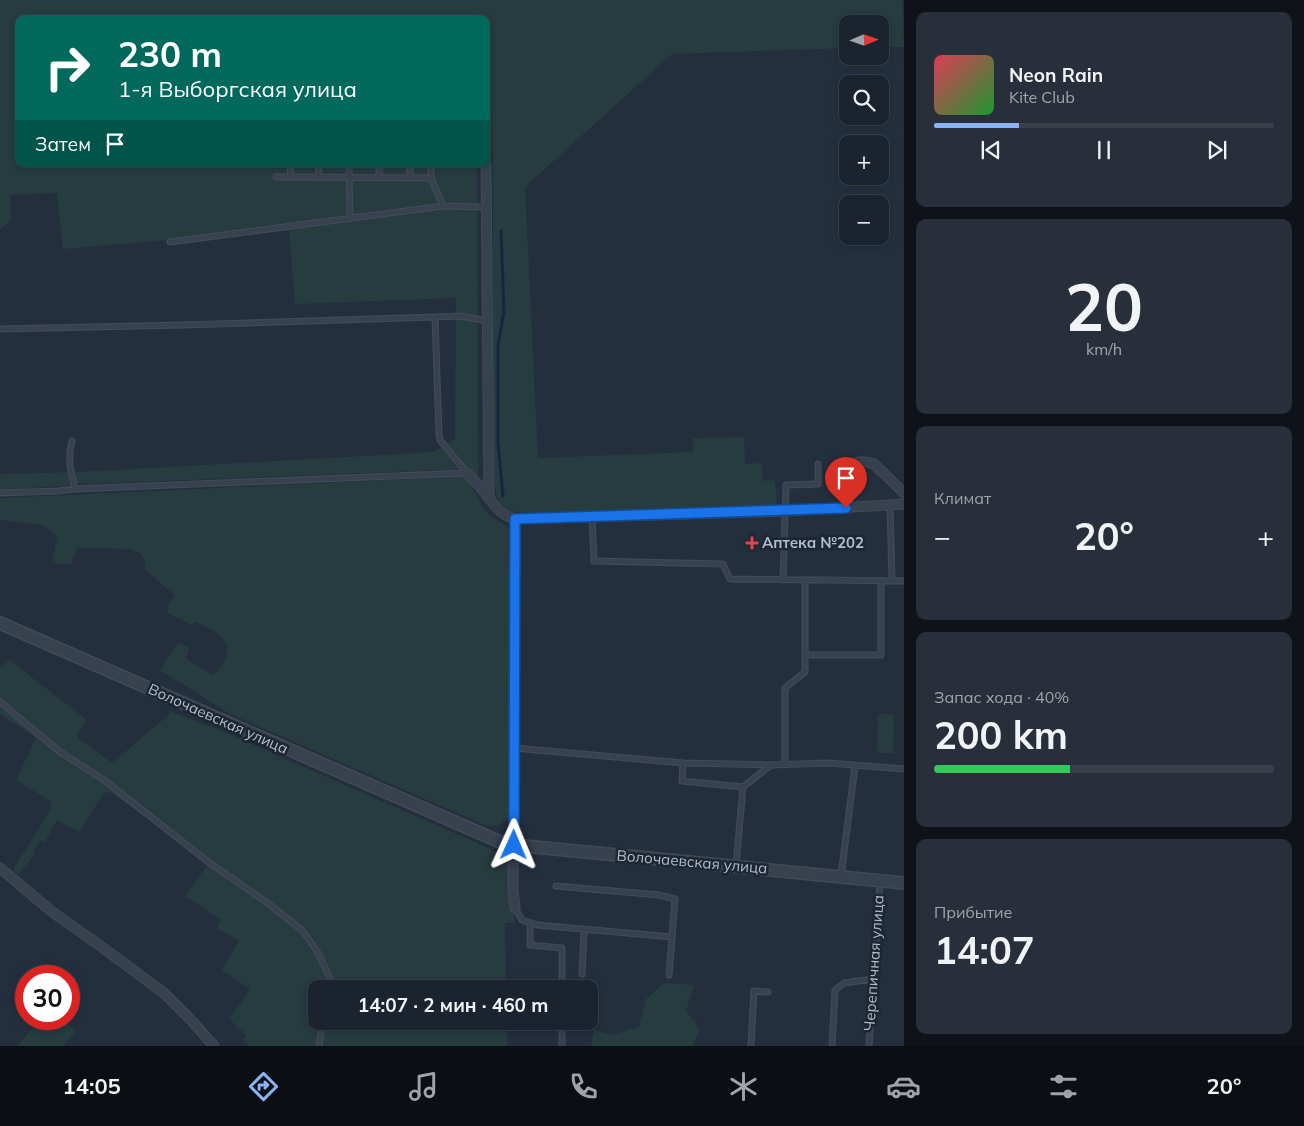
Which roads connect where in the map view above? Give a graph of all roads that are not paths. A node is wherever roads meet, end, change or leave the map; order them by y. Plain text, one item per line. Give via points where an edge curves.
1 (291, 167) edge
2 (319, 167) edge
3 (349, 167) edge
4 (379, 167) edge
5 (410, 167) edge
6 (431, 167) edge
7 (486, 167) edge
8 (276, 177) dead end
9 (290, 177) junction
10 (318, 178) junction
11 (349, 178) junction
12 (379, 178) junction
13 (410, 178) junction
14 (431, 178) junction
15 (443, 206) junction
16 (486, 207) junction
17 (350, 219) junction
18 (170, 242) dead end
19 (435, 317) junction
20 (488, 321) junction
21 (0, 329) edge
22 (72, 441) dead end
23 (818, 464) dead end
24 (467, 473) junction
25 (75, 489) junction
26 (904, 493) edge
27 (0, 494) edge
28 (489, 497) junction
29 (904, 504) edge
30 (890, 505) junction
31 (846, 508) junction
32 (786, 511) junction
33 (592, 517) junction
34 (515, 519) junction
35 (782, 580) junction
36 (805, 580) junction
37 (881, 581) junction
38 (892, 581) junction
39 (904, 581) edge
40 (0, 623) edge
41 (805, 655) junction
42 (0, 702) edge
43 (514, 748) junction
44 (683, 763) junction
45 (785, 764) junction
46 (771, 765) junction
47 (855, 766) junction
48 (904, 769) edge
49 (744, 787) junction
50 (514, 845) junction
51 (735, 866) junction
52 (0, 868) edge
53 (840, 876) junction
54 (880, 880) junction
55 (904, 883) edge
56 (556, 886) dead end
57 (515, 908) joint
58 (530, 923) junction
59 (584, 929) junction
60 (672, 937) junction
61 (582, 974) dead end
62 (669, 975) dead end
63 (873, 979) junction
64 (331, 980) edge
65 (562, 980) edge
66 (768, 992) dead end
67 (322, 1030) edge
68 (562, 1030) edge
69 (214, 1046) edge
70 (319, 1046) edge
71 (562, 1046) edge
72 (751, 1046) edge
73 (832, 1046) edge
74 (869, 1046) edge

1 - 9 lane
2 - 10 lane
3 - 11 lane
4 - 12 lane
5 - 13 lane
6 - 14 lane
7 - 16 street
8 - 9 lane
9 - 10 lane
10 - 11 lane
11 - 12 lane
11 - 17 lane
12 - 13 lane
13 - 14 lane
14 - 15 lane
15 - 16 lane
15 - 17 lane
16 - 20 street
17 - 18 lane
19 - 20 lane via 460,316
19 - 21 lane
19 - 24 lane via 440,440
20 - 28 street
22 - 25 lane via 68,454
23 - 32 lane via 818,484 786,485
24 - 25 lane
24 - 28 street
25 - 27 lane
26 - 31 street via 874,464 856,463 847,473
28 - 34 street via 503,514
29 - 30 street
30 - 31 street
30 - 38 lane
31 - 32 street
32 - 33 street
32 - 35 lane
33 - 34 street
33 - 35 lane via 594,561 722,564 730,579
34 - 43 street
35 - 36 lane
36 - 37 lane
36 - 41 lane
37 - 38 lane
37 - 41 lane via 881,655
38 - 39 lane
40 - 50 street, Волочаевская улица via 482,835
41 - 45 lane via 805,672 785,688
42 - 64 lane via 54,748 104,780 302,930
43 - 44 lane
43 - 50 street
44 - 46 lane
44 - 49 lane via 682,781
45 - 46 lane
45 - 47 lane
46 - 49 lane
47 - 48 lane
47 - 53 lane
49 - 51 lane
50 - 51 street, Волочаевская улица
50 - 57 street
51 - 53 street, Волочаевская улица
52 - 69 street via 51,911 164,993
53 - 54 street, Волочаевская улица
54 - 55 street, Волочаевская улица
54 - 63 lane, Черепичная улица
56 - 60 lane via 675,899
57 - 58 lane via 522,920
58 - 59 lane
58 - 65 lane via 530,945 562,948
59 - 60 lane
59 - 61 lane
60 - 62 lane
63 - 73 lane via 844,983 834,990
63 - 74 lane, Черепичная улица
66 - 72 lane via 754,991
67 - 70 lane
68 - 71 lane

